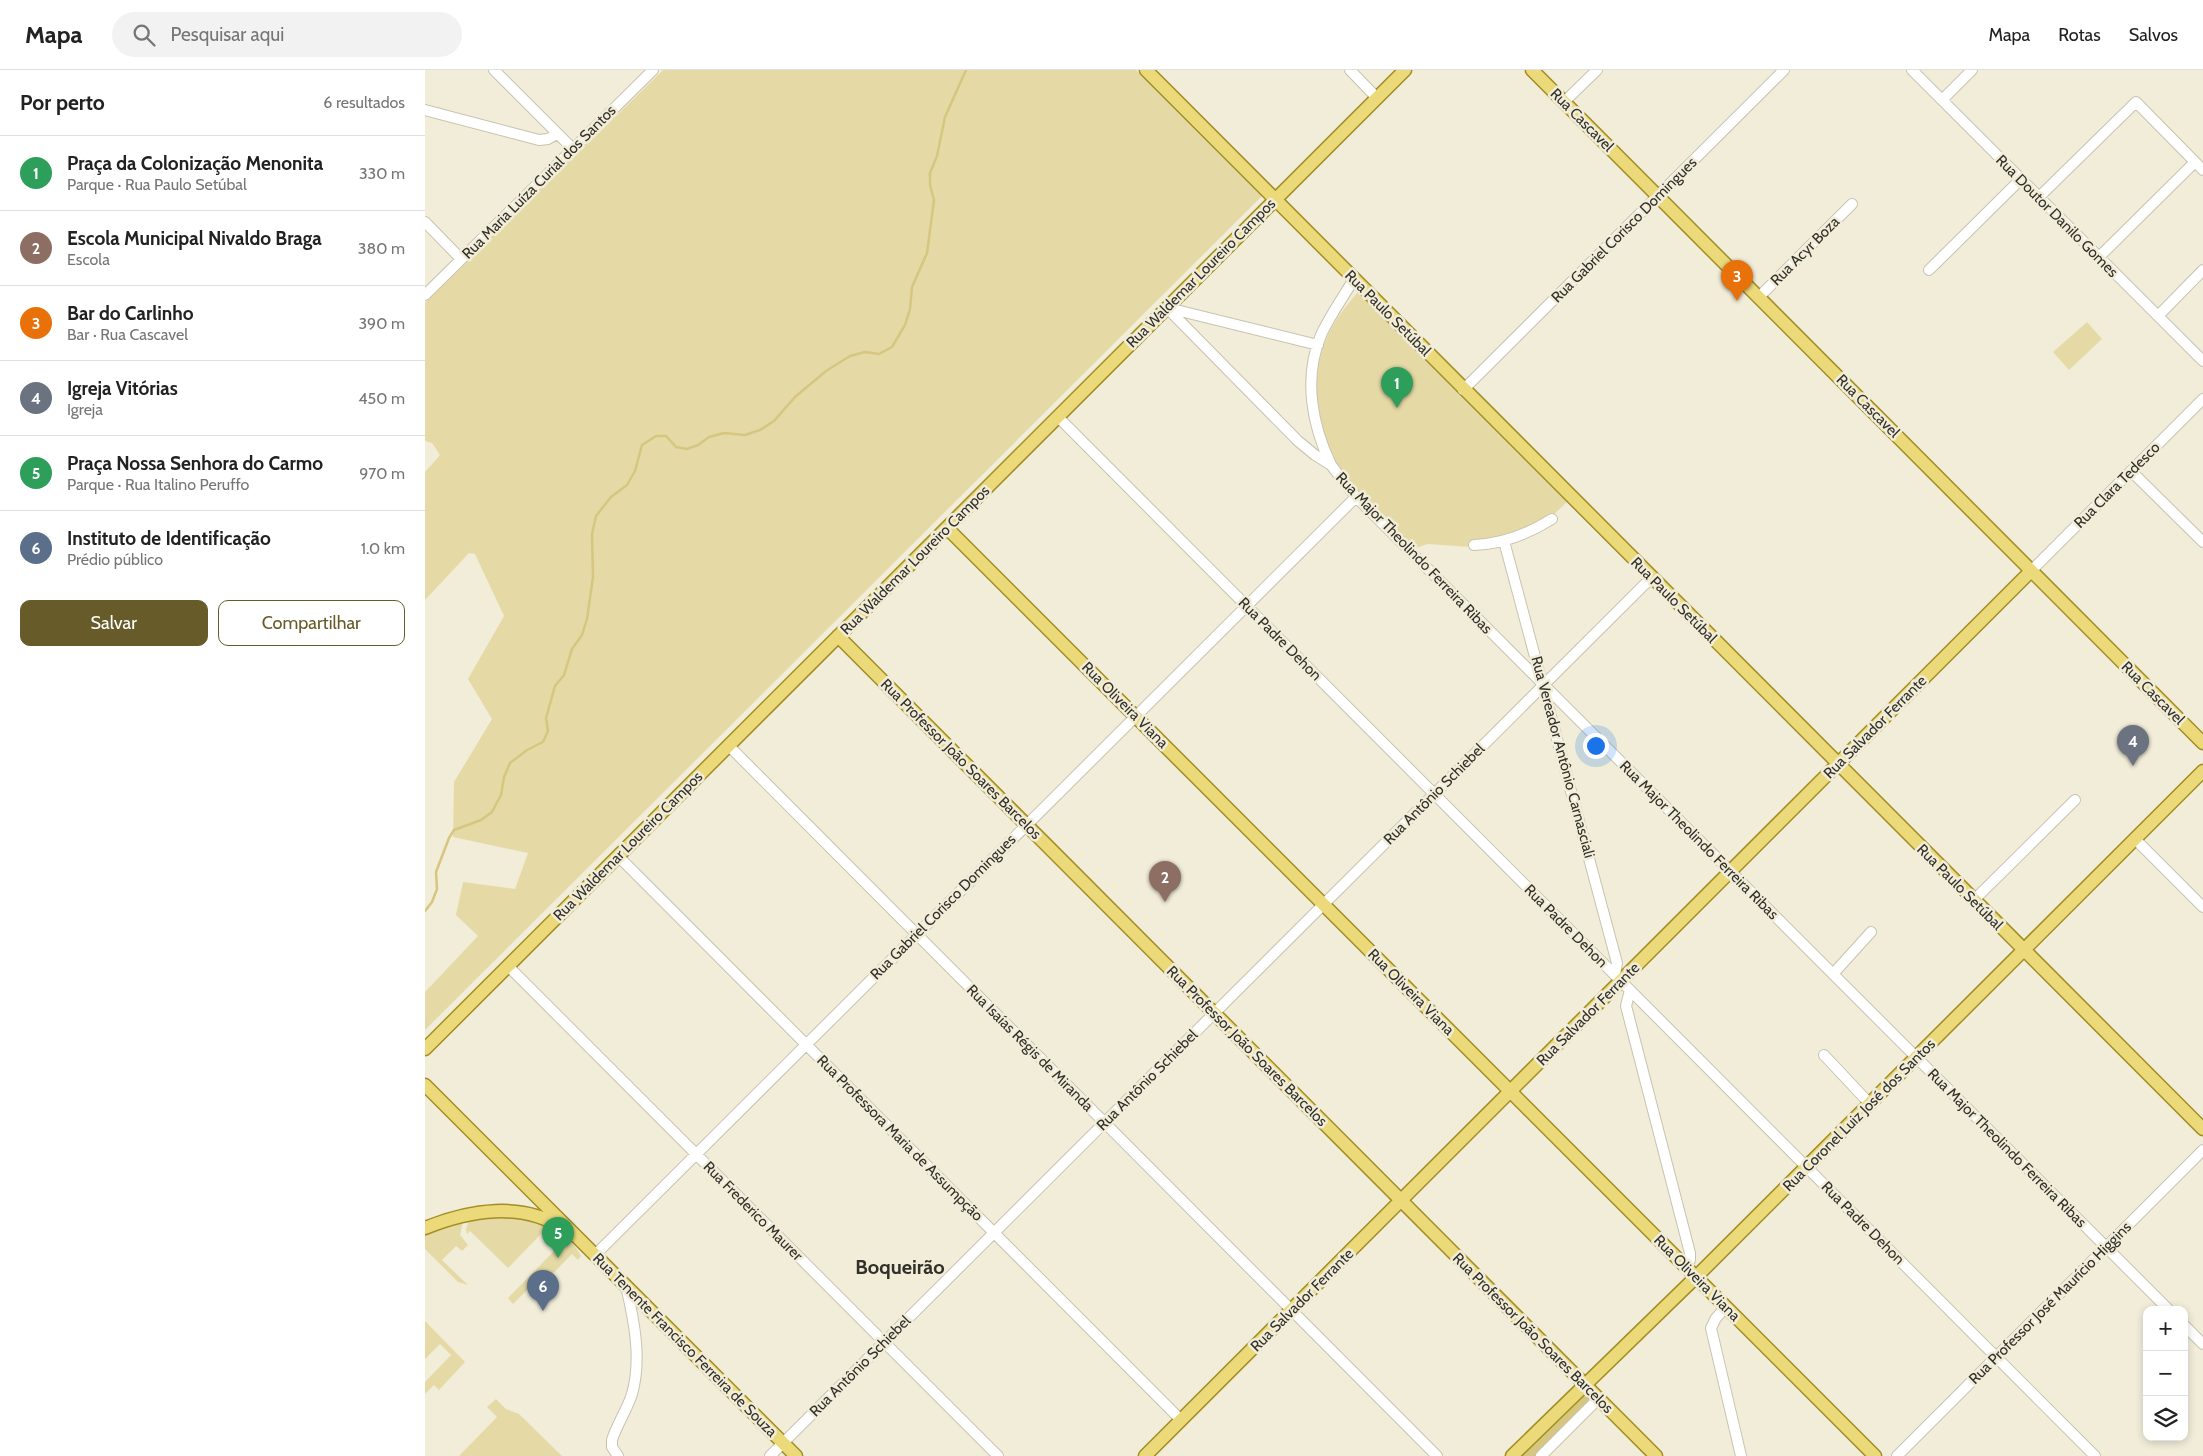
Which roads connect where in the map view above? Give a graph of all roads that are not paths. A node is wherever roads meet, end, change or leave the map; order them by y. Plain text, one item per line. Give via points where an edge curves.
1 (494, 70) edge
2 (653, 70) edge
3 (1146, 70) edge
4 (1350, 70) edge
5 (1405, 70) edge
6 (1532, 70) edge
7 (1597, 70) edge
8 (1784, 70) edge
9 (1912, 70) edge
10 (1972, 70) edge
11 (1377, 98) junction
12 (1942, 100) junction
13 (1564, 102) junction
14 (425, 110) edge
15 (557, 134) junction
16 (573, 149) junction
17 (2195, 162) junction
18 (2203, 170) edge
19 (2021, 179) junction
20 (1658, 196) junction
21 (2039, 197) junction
22 (1275, 200) junction
23 (1851, 204) dead end
24 (425, 222) edge
25 (2099, 257) junction
26 (461, 259) junction
27 (1929, 270) dead end
28 (2203, 270) edge
29 (1354, 279) junction
30 (425, 295) edge
31 (1759, 297) junction
32 (1167, 308) junction
33 (2158, 316) junction
34 (1317, 345) junction
35 (2203, 361) edge
36 (1463, 390) junction
37 (2203, 399) edge
38 (1058, 417) junction
39 (1331, 465) junction
40 (2131, 471) junction
41 (1356, 497) junction
42 (1552, 519) dead end
43 (947, 528) junction
44 (2201, 535) edge
45 (1504, 540) junction
46 (1474, 544) dead end
47 (2031, 571) junction
48 (1652, 577) junction
49 (1246, 606) junction
50 (839, 636) junction
51 (1544, 685) junction
52 (1136, 716) junction
53 (2203, 743) edge
54 (729, 746) junction
55 (1838, 764) junction
56 (2203, 771) edge
57 (1434, 794) junction
58 (2075, 800) dead end
59 (1027, 825) junction
60 (2135, 839) junction
61 (618, 856) junction
62 (1731, 872) junction
63 (1974, 900) junction
64 (1323, 904) junction
65 (2203, 907) edge
66 (1871, 932) dead end
67 (917, 934) junction
68 (2024, 950) junction
69 (508, 966) junction
70 (1833, 974) junction
71 (1622, 982) junction
72 (1214, 1013) junction
73 (806, 1044) junction
74 (425, 1049) edge
75 (1824, 1055) dead end
76 (1917, 1057) junction
77 (425, 1085) edge
78 (1511, 1091) junction
79 (1870, 1104) junction
80 (1104, 1122) junction
81 (2203, 1129) edge
82 (2203, 1150) edge
83 (696, 1154) junction
84 (1807, 1167) junction
85 (1401, 1201) junction
86 (425, 1228) edge
87 (994, 1232) junction
88 (2106, 1247) junction
89 (595, 1255) junction
90 (1685, 1265) junction
91 (1696, 1277) junction
92 (626, 1286) junction
93 (2165, 1306) edge
94 (1726, 1307) junction
95 (1292, 1310) junction
96 (2188, 1329) edge
97 (884, 1342) junction
98 (2203, 1344) edge
99 (1996, 1357) junction
100 (1584, 1384) junction
101 (1599, 1398) junction
102 (1181, 1420) junction
103 (783, 1443) junction
104 (616, 1454) edge
105 (769, 1456) edge
106 (796, 1456) edge
107 (998, 1456) edge
108 (1145, 1456) edge
109 (1437, 1456) edge
110 (1513, 1456) edge
111 (1541, 1456) edge
112 (1656, 1456) edge
113 (1741, 1456) edge
114 (1875, 1456) edge
115 (1897, 1456) edge
116 (2095, 1456) edge

1 - 15 street
2 - 16 street, Rua Maria Luíza Curial dos Santos
3 - 22 main road, Rua Paulo Setúbal
4 - 11 street
5 - 11 main road, Rua Waldemar Loureiro Campos
6 - 13 main road, Rua Cascavel
7 - 13 street
8 - 20 street, Rua Gabriel Corisco Domingues
9 - 12 street, Rua Doutor Danilo Gomes
10 - 12 street
11 - 22 main road, Rua Waldemar Loureiro Campos
12 - 19 street, Rua Doutor Danilo Gomes
13 - 20 main road, Rua Cascavel
14 - 15 street via 539,140
15 - 16 street
16 - 26 street, Rua Maria Luíza Curial dos Santos
17 - 18 street
17 - 21 street via 2136,102
17 - 25 street
19 - 21 street, Rua Doutor Danilo Gomes
19 - 27 street
20 - 31 main road, Rua Cascavel
20 - 36 street, Rua Gabriel Corisco Domingues
21 - 25 street, Rua Doutor Danilo Gomes
22 - 29 main road, Rua Paulo Setúbal
22 - 32 main road, Rua Waldemar Loureiro Campos
23 - 31 street, Rua Acyr Boza
24 - 26 street
25 - 33 street, Rua Doutor Danilo Gomes
26 - 30 street, Rua Maria Luíza Curial dos Santos
28 - 33 street
29 - 34 street
29 - 36 main road, Rua Paulo Setúbal
31 - 47 main road, Rua Cascavel
32 - 34 street
32 - 38 main road, Rua Waldemar Loureiro Campos
32 - 39 street, Rua Major Theolindo Ferreira Ribas via 1297,441
33 - 35 street, Rua Doutor Danilo Gomes
34 - 39 street via 1311,376 1313,407
36 - 48 main road, Rua Paulo Setúbal
37 - 40 street, Rua Clara Tedesco
38 - 43 main road, Rua Waldemar Loureiro Campos
38 - 49 street, Rua Padre Dehon
39 - 41 street, Rua Major Theolindo Ferreira Ribas
40 - 44 street
40 - 47 street, Rua Clara Tedesco
41 - 49 street, Rua Gabriel Corisco Domingues
41 - 51 street, Rua Major Theolindo Ferreira Ribas
42 - 45 street
43 - 50 main road, Rua Waldemar Loureiro Campos
43 - 52 main road, Rua Oliveira Viana
45 - 46 street
45 - 51 street, Rua Vereador Antônio Carnasciali
47 - 53 main road, Rua Cascavel
47 - 55 main road, Rua Salvador Ferrante
48 - 51 street, Rua Antônio Schiebel
48 - 55 main road, Rua Paulo Setúbal
49 - 52 street, Rua Gabriel Corisco Domingues
49 - 57 street, Rua Padre Dehon
50 - 54 main road, Rua Waldemar Loureiro Campos
50 - 59 main road, Rua Professor João Soares Barcelos
51 - 57 street, Rua Antônio Schiebel
51 - 62 street, Rua Major Theolindo Ferreira Ribas
51 - 71 street, Rua Vereador Antônio Carnasciali
52 - 59 street, Rua Gabriel Corisco Domingues
52 - 64 main road, Rua Oliveira Viana
54 - 61 main road, Rua Waldemar Loureiro Campos
54 - 67 street, Rua Isaías Régis de Miranda
55 - 62 main road, Rua Salvador Ferrante
55 - 63 main road, Rua Paulo Setúbal
56 - 60 main road, Rua Coronel Luiz José dos Santos
57 - 64 street, Rua Antônio Schiebel
57 - 71 street, Rua Padre Dehon
58 - 63 street
59 - 67 street, Rua Gabriel Corisco Domingues
59 - 72 main road, Rua Professor João Soares Barcelos
60 - 65 street
60 - 68 main road, Rua Coronel Luiz José dos Santos
61 - 69 main road, Rua Waldemar Loureiro Campos
61 - 73 street, Rua Professora Maria de Assumpção
62 - 70 street, Rua Major Theolindo Ferreira Ribas
62 - 71 main road, Rua Salvador Ferrante
63 - 68 main road, Rua Paulo Setúbal
64 - 72 street, Rua Antônio Schiebel
64 - 78 main road, Rua Oliveira Viana
66 - 70 street
67 - 73 street, Rua Gabriel Corisco Domingues
67 - 80 street, Rua Isaías Régis de Miranda
68 - 76 main road, Rua Coronel Luiz José dos Santos
68 - 81 main road, Rua Paulo Setúbal
69 - 74 main road, Rua Waldemar Loureiro Campos
69 - 83 street, Rua Frederico Maurer
70 - 76 street, Rua Major Theolindo Ferreira Ribas
71 - 78 main road, Rua Salvador Ferrante
71 - 84 street, Rua Padre Dehon
71 - 90 street, Rua Vereador Antônio Carnasciali via 1690,1253
72 - 80 street, Rua Antônio Schiebel
72 - 85 main road, Rua Professor João Soares Barcelos
73 - 83 street, Rua Gabriel Corisco Domingues
73 - 87 street, Rua Professora Maria de Assumpção
75 - 79 street
76 - 79 main road, Rua Coronel Luiz José dos Santos
76 - 88 street, Rua Major Theolindo Ferreira Ribas
77 - 89 main road, Rua Tenente Francisco Ferreira de Souza
78 - 85 main road, Rua Salvador Ferrante
78 - 90 main road, Rua Oliveira Viana
79 - 84 main road, Rua Coronel Luiz José dos Santos
80 - 87 street, Rua Antônio Schiebel
80 - 95 street, Rua Isaías Régis de Miranda
82 - 88 street, Rua Professor José Maurício Higgins
83 - 89 street, Rua Gabriel Corisco Domingues
83 - 97 street, Rua Frederico Maurer
84 - 91 main road, Rua Coronel Luiz José dos Santos
84 - 99 street, Rua Padre Dehon
85 - 95 main road, Rua Salvador Ferrante
85 - 100 main road, Rua Professor João Soares Barcelos
86 - 89 main road via 472,1213 509,1211 560,1227
87 - 97 street, Rua Antônio Schiebel
87 - 102 street, Rua Professora Maria de Assumpção
88 - 93 street, Rua Major Theolindo Ferreira Ribas
88 - 99 street, Rua Professor José Maurício Higgins
89 - 92 main road, Rua Tenente Francisco Ferreira de Souza
90 - 91 main road, Rua Oliveira Viana
91 - 94 main road, Rua Oliveira Viana
91 - 100 main road, Rua Coronel Luiz José dos Santos
92 - 103 main road, Rua Tenente Francisco Ferreira de Souza
92 - 104 street via 635,1334 636,1368 632,1394 612,1440
94 - 113 street via 1711,1328
94 - 114 main road, Rua Oliveira Viana
95 - 102 main road, Rua Salvador Ferrante
95 - 109 street, Rua Isaías Régis de Miranda
96 - 98 street
97 - 103 street, Rua Antônio Schiebel
97 - 107 street, Rua Frederico Maurer
99 - 115 street, Rua Professor José Maurício Higgins
99 - 116 street, Rua Padre Dehon
100 - 101 main road, Rua Professor João Soares Barcelos
100 - 110 main road, Rua Coronel Luiz José dos Santos
101 - 111 street
101 - 112 main road, Rua Professor João Soares Barcelos
102 - 108 main road, Rua Salvador Ferrante
103 - 105 street, Rua Antônio Schiebel
103 - 106 main road, Rua Tenente Francisco Ferreira de Souza

